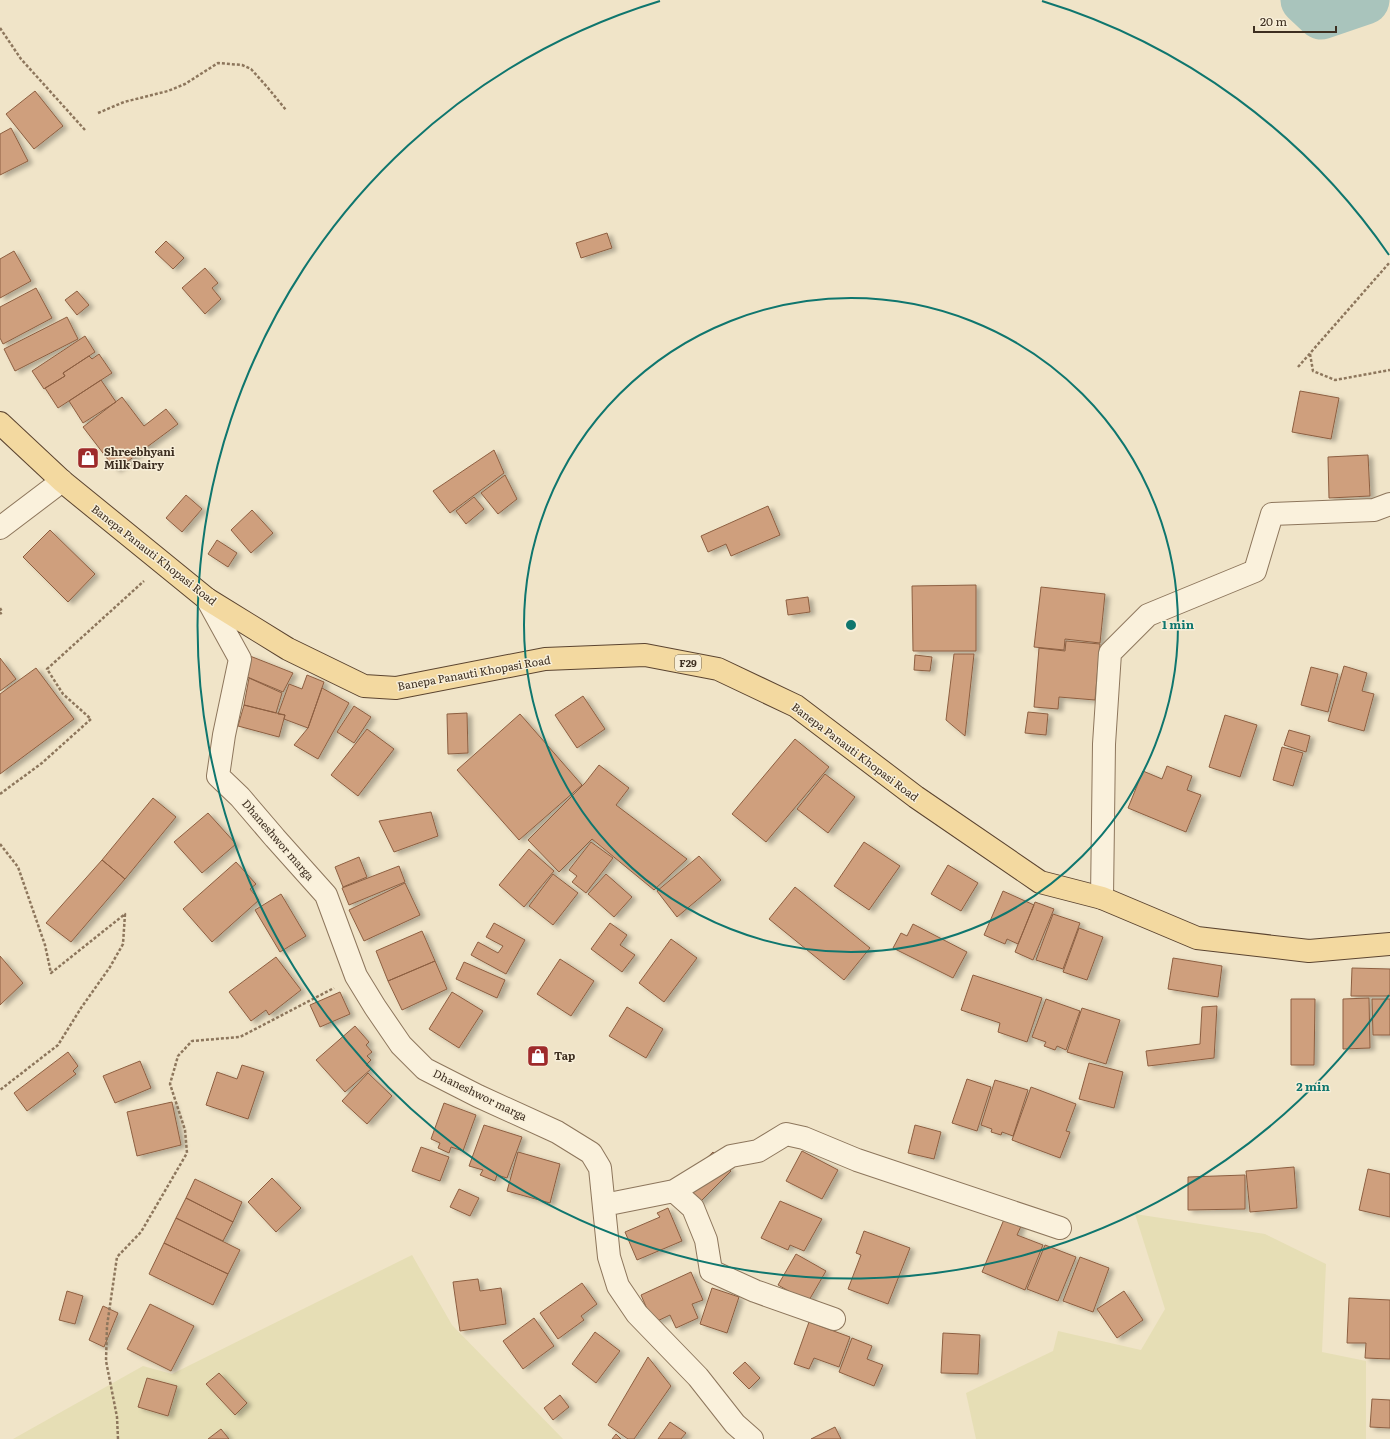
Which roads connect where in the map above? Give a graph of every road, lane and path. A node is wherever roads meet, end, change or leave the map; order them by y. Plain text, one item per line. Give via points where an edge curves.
1 (0, 28) edge
2 (286, 110) dead end
3 (98, 113) dead end
4 (85, 130) dead end
5 (1390, 262) edge
6 (1310, 354) junction
7 (1298, 367) dead end
8 (1390, 370) edge
9 (0, 423) edge
10 (62, 481) junction
11 (1390, 504) edge
12 (0, 528) edge
13 (163, 564) junction
14 (207, 599) junction
15 (0, 608) edge
16 (0, 614) edge
17 (0, 794) edge
18 (0, 844) edge
19 (1102, 898) junction
20 (1390, 944) edge
21 (356, 976) junction
22 (0, 1090) edge
23 (674, 1191) junction
24 (604, 1205) junction
25 (1060, 1228) dead end
26 (834, 1319) dead end
27 (118, 1439) edge
28 (752, 1439) edge

1 - 4 path via 21,59
2 - 3 path via 250,69 242,65 218,63 185,84 124,102
5 - 6 path
6 - 7 path
6 - 8 path via 1313,371 1335,380
9 - 10 main road, Banepa Panauti Khopasi Road / F29
10 - 12 street
10 - 13 main road, Banepa Panauti Khopasi Road / F29
11 - 19 street via 1374,510 1272,514 1255,571 1148,615 1110,653 1104,744
13 - 14 main road, Banepa Panauti Khopasi Road / F29
13 - 17 path via 47,669 63,694 91,719 42,763
14 - 19 main road, Banepa Panauti Khopasi Road / F29 via 288,649 364,686 396,688 545,659 645,655 718,669 796,706 916,797 1040,882
14 - 21 street, Dhaneshwor marga via 240,659 218,776 240,797 326,895
15 - 16 path
18 - 22 path via 18,867 45,945 51,973 125,914 123,944 58,1045
19 - 20 main road, Banepa Panauti Khopasi Road / F29 via 1197,938 1309,952
21 - 24 street, Dhaneshwor marga via 374,1008 401,1045 425,1069 557,1132 591,1153 600,1168
21 - 27 path via 240,1037 192,1041 178,1056 170,1084 185,1130 187,1153 141,1232 117,1257 107,1326 106,1361 117,1417
23 - 24 street
23 - 25 street via 731,1156 758,1151 786,1134 804,1138 858,1160
23 - 26 street via 693,1208 706,1240 711,1271 755,1291
24 - 28 street, Dhaneshwor marga via 609,1257 618,1286 637,1314 698,1377 735,1424

